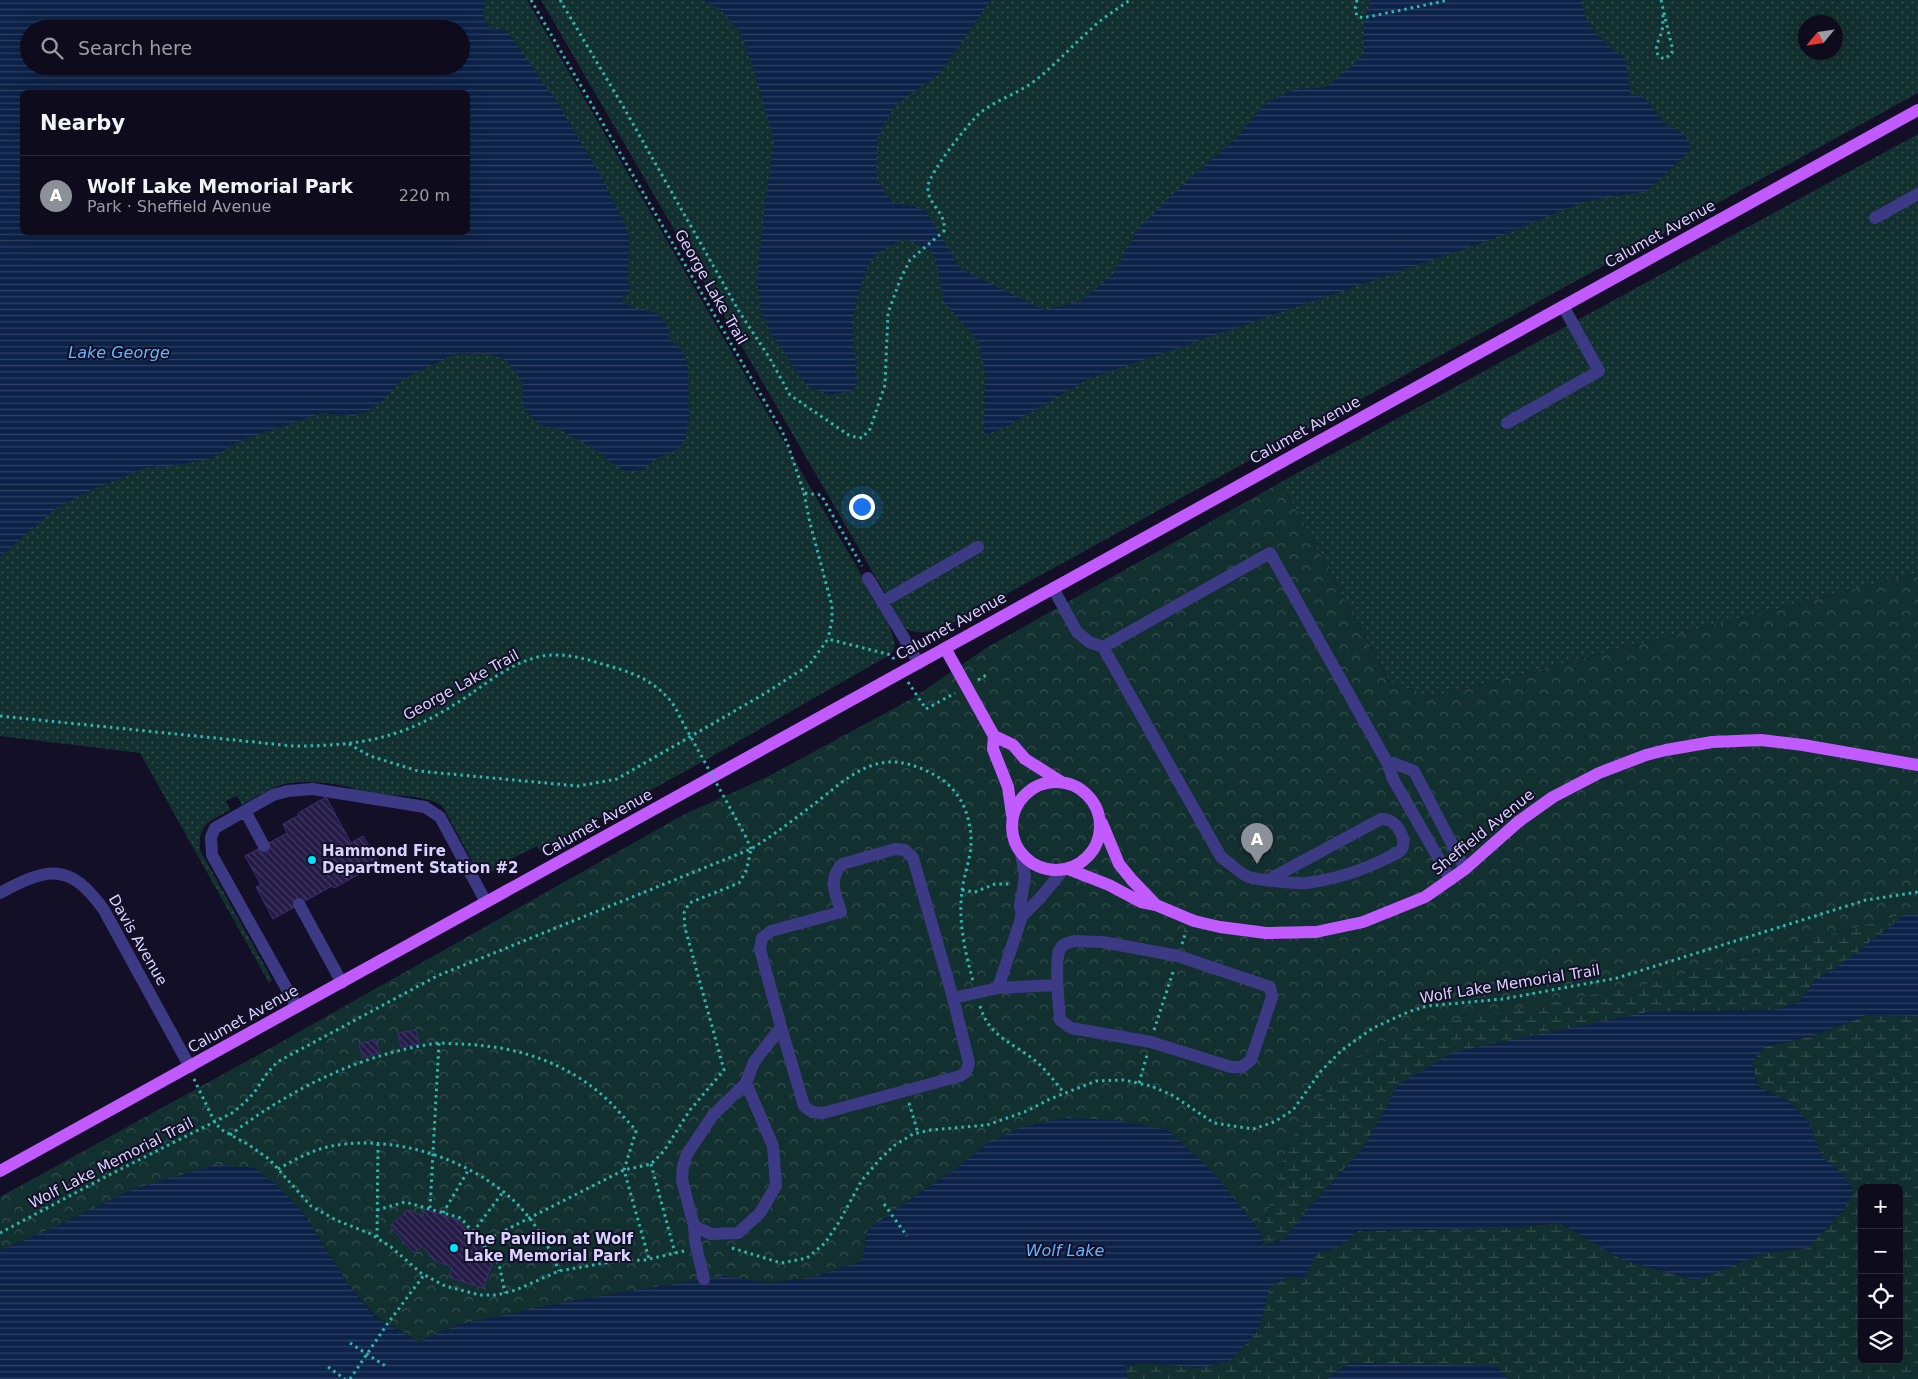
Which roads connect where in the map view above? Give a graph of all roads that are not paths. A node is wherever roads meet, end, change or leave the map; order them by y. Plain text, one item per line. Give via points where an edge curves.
1 (1918, 110) edge
2 (1918, 194) edge
3 (1875, 218) dead end
4 (1563, 306) junction
5 (1507, 423) dead end
6 (978, 548) dead end
7 (868, 578) road end
8 (1053, 588) junction
9 (882, 602) junction
10 (1103, 647) junction
11 (945, 648) junction
12 (919, 662) junction
13 (994, 736) junction
14 (1388, 764) junction
15 (1918, 765) edge
16 (1060, 782) junction
17 (245, 811) junction
18 (1012, 819) junction
19 (1100, 819) junction
20 (264, 846) dead end
21 (1021, 854) junction
22 (1066, 869) junction
23 (1466, 869) junction
24 (1268, 880) junction
25 (1451, 880) junction
26 (0, 893) edge
27 (486, 902) junction
28 (299, 904) dead end
29 (1156, 905) junction
30 (1022, 916) junction
31 (342, 983) junction
32 (1057, 984) junction
33 (998, 988) junction
34 (953, 998) junction
35 (297, 1007) junction
36 (781, 1028) junction
37 (190, 1067) junction
38 (746, 1082) junction
39 (0, 1171) edge
40 (694, 1226) junction
41 (704, 1279) dead end

1 - 4 main road, Calumet Avenue
2 - 3 street
4 - 5 street via 1599,371
4 - 8 main road, Calumet Avenue
6 - 9 street
7 - 9 street
8 - 10 street via 1077,632 1089,642
8 - 11 main road, Calumet Avenue
9 - 12 street
10 - 14 street via 1270,553
10 - 24 street via 1222,857 1249,878
11 - 12 main road, Calumet Avenue
11 - 13 main road
12 - 27 main road, Calumet Avenue
13 - 16 main road via 1013,745 1025,759
13 - 18 main road via 993,749 1008,787
14 - 23 street via 1414,771
14 - 25 street via 1393,779
15 - 23 main road, Sheffield Avenue via 1761,740 1712,742 1666,750 1599,772 1553,797 1518,822
16 - 18 main road via 1034,787 1016,806
16 - 19 main road via 1074,785 1086,793
17 - 20 street
17 - 27 street via 273,795 313,789 426,807 440,817
17 - 35 street via 215,828 210,838 212,855
18 - 21 main road via 1013,837
19 - 22 main road via 1097,844 1090,855 1080,864
19 - 29 main road, Sheffield Avenue via 1119,864
21 - 22 main road via 1042,868
21 - 30 street via 1025,877 1020,906
22 - 29 main road, Sheffield Avenue via 1109,885 1141,902
22 - 30 street
23 - 25 main road, Sheffield Avenue
24 - 24 street via 1304,884 1368,868 1400,852 1404,840 1394,822 1388,818 1381,819
25 - 29 main road, Sheffield Avenue via 1425,897 1387,914 1316,932 1266,933 1220,927
26 - 37 street, Davis Avenue via 26,879 51,872 73,877 91,892
27 - 31 main road, Calumet Avenue
28 - 31 street
30 - 33 street
31 - 35 main road, Calumet Avenue
32 - 32 street via 1059,950 1064,944 1073,941 1103,942 1178,956 1270,987 1272,997 1251,1060 1242,1067 1231,1068 1150,1042 1071,1028 1060,1020
32 - 33 street
33 - 34 street
34 - 36 street via 969,1062 966,1072 823,1113 812,1112 804,1106
34 - 36 street via 913,858 905,850 895,849 842,864 835,871 832,881 841,912 771,931 762,938 760,949
35 - 37 main road, Calumet Avenue
36 - 38 street via 754,1062
37 - 39 main road, Calumet Avenue
38 - 40 street via 713,1115 687,1154 682,1180
38 - 40 street via 773,1146 776,1186 760,1213 738,1233 711,1234
40 - 41 street

